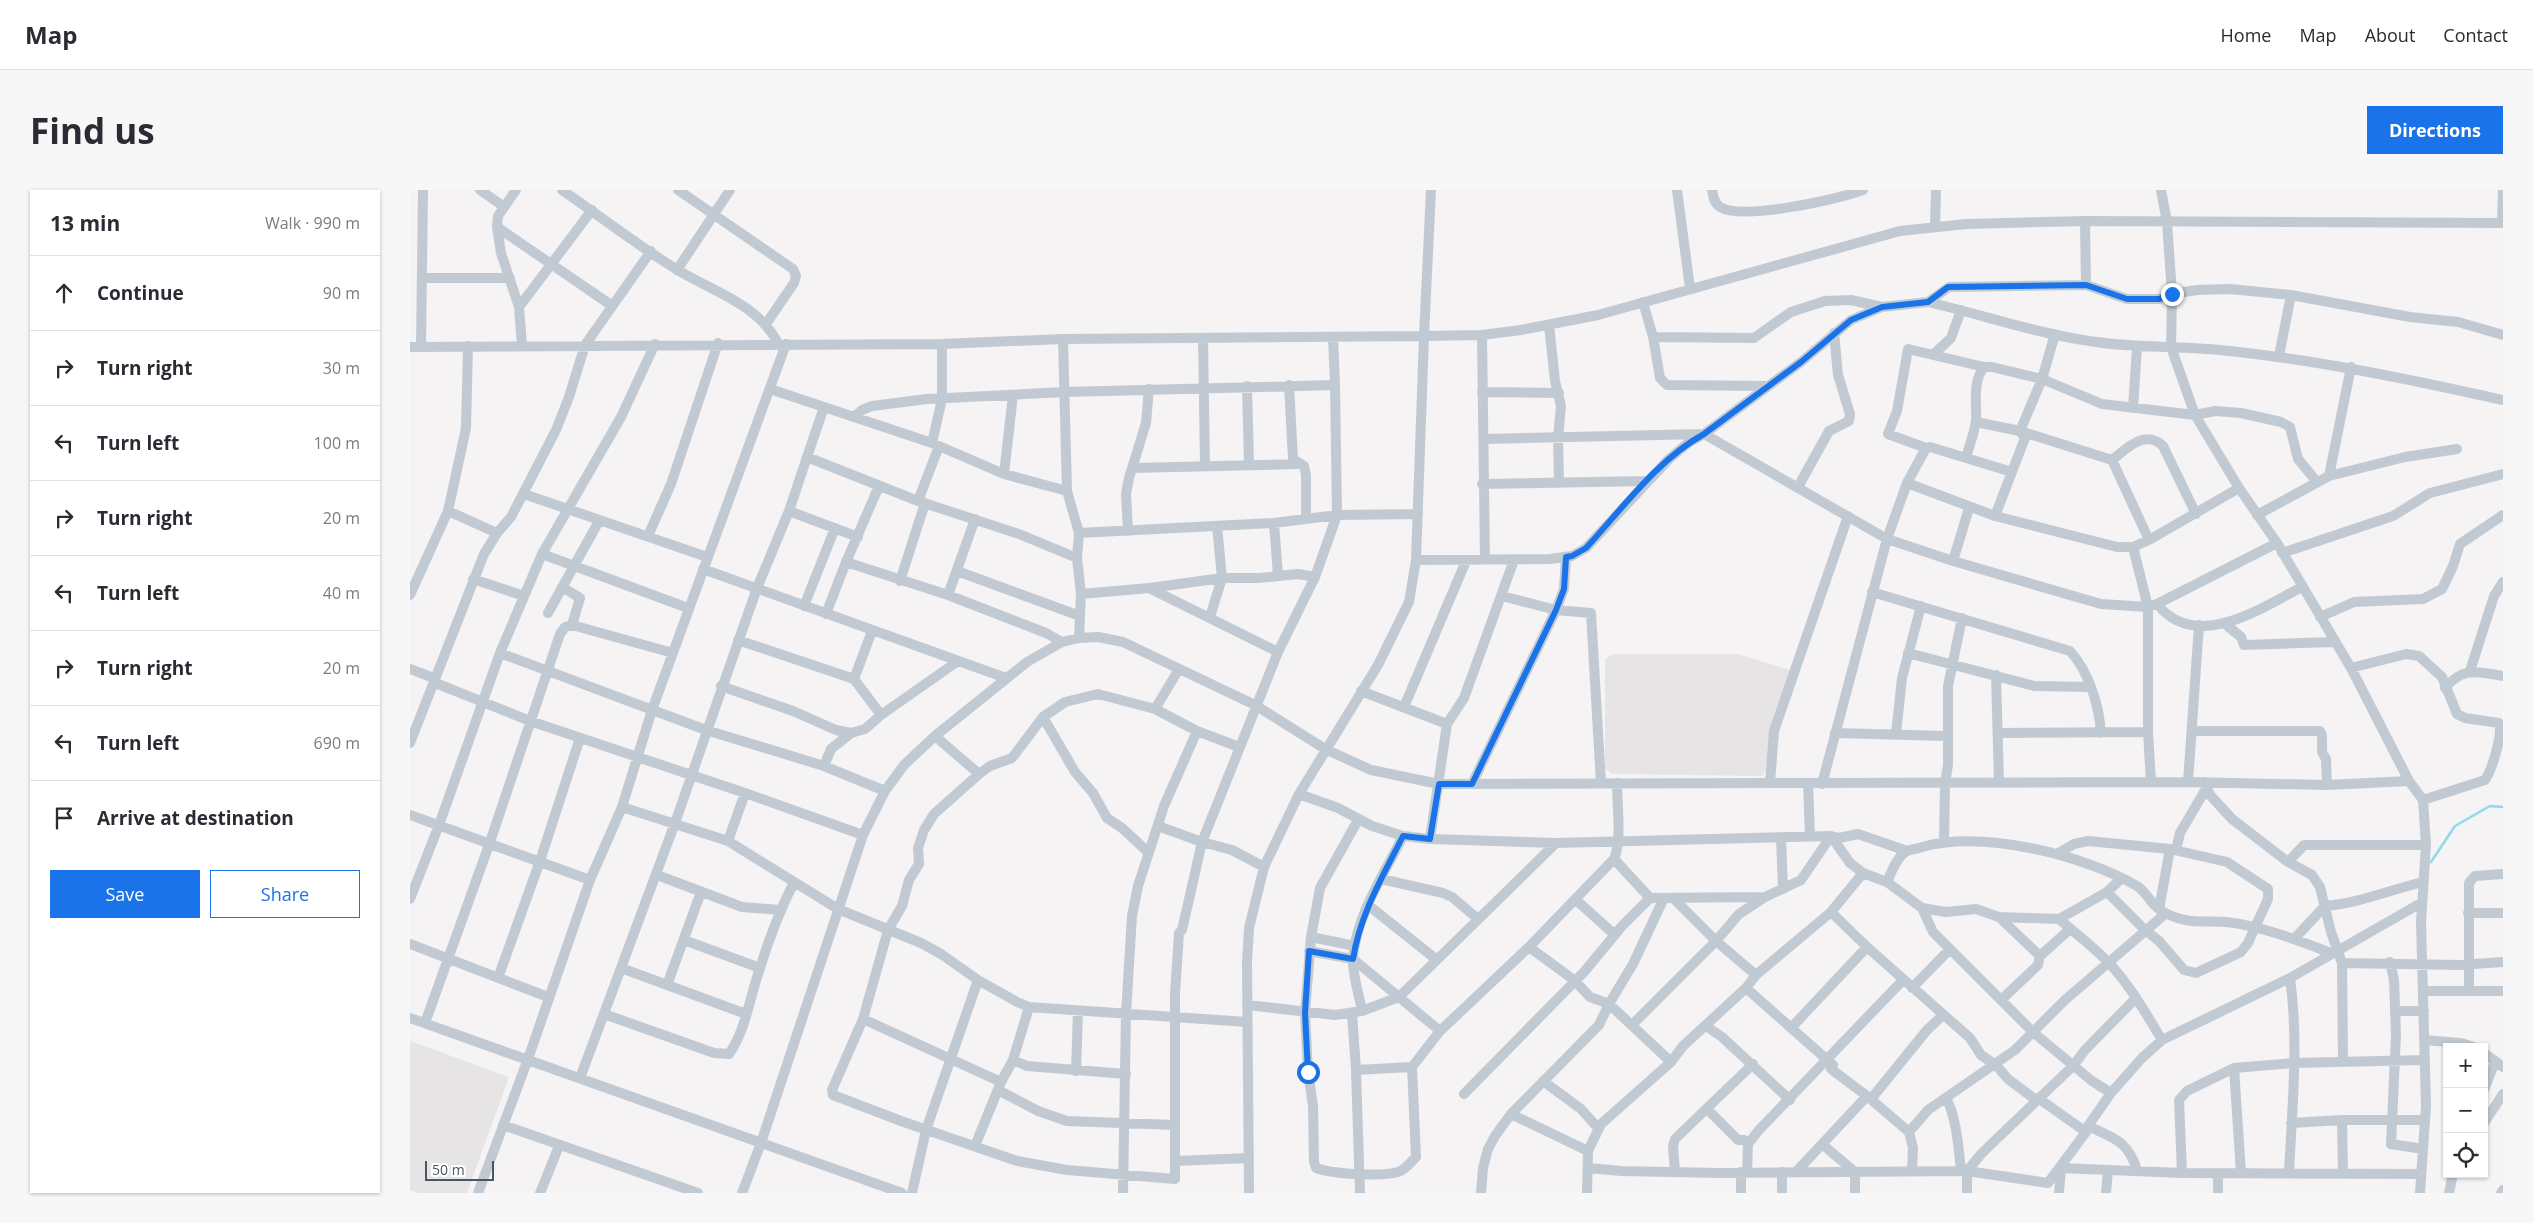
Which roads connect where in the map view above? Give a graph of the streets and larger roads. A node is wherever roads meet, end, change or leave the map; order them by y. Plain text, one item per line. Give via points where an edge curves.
1 (423, 190) edge
2 (480, 190) edge
3 (516, 190) edge
4 (562, 190) edge
5 (678, 190) edge
6 (730, 190) edge
7 (1431, 190) edge
8 (1677, 190) edge
9 (1712, 190) edge
10 (1863, 190) edge
11 (1936, 190) edge
12 (2161, 190) edge
13 (2503, 190) edge
14 (503, 206) junction
15 (592, 210) junction
16 (714, 215) junction
17 (2085, 221) junction
18 (2167, 222) junction
19 (2503, 223) edge
20 (497, 226) junction
21 (1935, 227) junction
22 (651, 251) junction
23 (550, 265) junction
24 (677, 270) junction
25 (422, 278) junction
26 (510, 278) junction
27 (2086, 285) junction
28 (1690, 288) junction
29 (2172, 294) junction
30 (2290, 295) junction
31 (1643, 302) junction
32 (1928, 302) junction
33 (611, 305) junction
34 (519, 307) junction
35 (1882, 307) junction
36 (1961, 310) junction
37 (766, 324) junction
38 (1550, 324) junction
39 (1834, 334) junction
40 (2055, 334) junction
41 (1482, 335) junction
42 (2503, 335) edge
43 (1424, 336) junction
44 (1333, 337) junction
45 (1653, 337) junction
46 (1203, 338) junction
47 (1063, 339) junction
48 (718, 343) junction
49 (655, 344) junction
50 (783, 344) junction
51 (942, 344) junction
52 (585, 345) junction
53 (421, 346) junction
54 (468, 346) junction
55 (522, 346) junction
56 (410, 347) edge
57 (2137, 347) junction
58 (2171, 347) junction
59 (1933, 355) junction
60 (2279, 356) junction
61 (1984, 367) junction
62 (2351, 367) junction
63 (2042, 379) junction
64 (1289, 385) junction
65 (1336, 385) junction
66 (1246, 386) junction
67 (1768, 386) junction
68 (1204, 387) junction
69 (770, 389) junction
70 (1149, 389) junction
71 (1065, 392) junction
72 (1482, 392) junction
73 (1559, 393) junction
74 (1013, 395) junction
75 (942, 399) junction
76 (2503, 400) edge
77 (824, 407) junction
78 (2133, 408) junction
79 (2195, 415) junction
80 (854, 418) junction
81 (1976, 422) junction
82 (2020, 431) junction
83 (1704, 434) junction
84 (1558, 438) junction
85 (1484, 439) junction
86 (935, 445) junction
87 (1926, 448) junction
88 (2457, 449) dead end
89 (807, 457) junction
90 (1966, 458) junction
91 (2112, 460) junction
92 (1298, 464) junction
93 (1206, 465) junction
94 (1249, 465) junction
95 (1132, 468) junction
96 (2012, 472) junction
97 (1004, 474) junction
98 (2503, 474) edge
99 (2329, 476) junction
100 (1648, 481) junction
101 (1559, 482) junction
102 (2317, 482) junction
103 (1482, 484) junction
104 (1907, 484) junction
105 (879, 486) junction
106 (1798, 487) junction
107 (2239, 488) junction
108 (1067, 491) junction
109 (524, 494) junction
110 (922, 502) junction
111 (1969, 508) junction
112 (568, 510) junction
113 (448, 511) junction
114 (789, 511) junction
115 (1418, 514) junction
116 (2196, 514) junction
117 (2257, 515) junction
118 (2503, 515) edge
119 (1337, 516) junction
120 (1848, 516) junction
121 (1995, 516) junction
122 (975, 519) junction
123 (1306, 519) junction
124 (599, 521) junction
125 (1274, 523) junction
126 (1217, 526) junction
127 (835, 528) junction
128 (1128, 531) junction
129 (497, 532) junction
130 (1079, 533) junction
131 (648, 536) junction
132 (858, 537) junction
133 (1887, 539) junction
134 (2149, 540) junction
135 (2277, 543) junction
136 (2133, 547) junction
137 (2282, 553) junction
138 (542, 554) junction
139 (708, 557) junction
140 (1566, 557) junction
141 (1077, 558) junction
142 (1416, 560) junction
143 (1485, 560) junction
144 (1514, 560) junction
145 (1466, 561) junction
146 (1953, 561) junction
147 (846, 562) junction
148 (576, 566) junction
149 (703, 569) junction
150 (957, 571) junction
151 (1278, 576) junction
152 (1315, 577) junction
153 (1222, 578) junction
154 (473, 580) junction
155 (900, 581) junction
156 (2503, 582) edge
157 (562, 587) junction
158 (2302, 587) junction
159 (757, 588) junction
160 (1149, 588) junction
161 (1872, 592) junction
162 (1081, 594) junction
163 (410, 595) edge
164 (948, 595) junction
165 (524, 596) junction
166 (1502, 596) junction
167 (804, 606) junction
168 (1921, 606) junction
169 (2153, 606) junction
170 (688, 608) junction
171 (1556, 610) junction
172 (548, 613) dead end
173 (826, 614) junction
174 (1080, 616) junction
175 (1210, 617) junction
176 (2320, 617) junction
177 (1962, 618) junction
178 (2225, 624) junction
179 (572, 625) junction
180 (2199, 625) junction
181 (872, 631) junction
182 (1079, 638) junction
183 (738, 640) junction
184 (1062, 642) junction
185 (2335, 642) junction
186 (1278, 652) junction
187 (500, 653) junction
188 (673, 653) junction
189 (1908, 653) junction
190 (958, 661) junction
191 (1951, 665) junction
192 (2351, 668) junction
193 (410, 669) edge
194 (1179, 669) junction
195 (2470, 671) junction
196 (549, 672) junction
197 (1996, 675) junction
198 (2503, 676) edge
199 (1006, 678) junction
200 (854, 679) junction
201 (434, 681) junction
202 (721, 686) junction
203 (2089, 687) junction
204 (2445, 688) junction
205 (1362, 691) junction
206 (482, 703) junction
207 (1255, 705) junction
208 (1404, 707) junction
209 (1155, 709) junction
210 (652, 710) junction
211 (881, 714) junction
212 (1043, 717) junction
213 (530, 721) junction
214 (1446, 724) junction
215 (706, 730) junction
216 (1197, 730) junction
217 (2192, 730) junction
218 (850, 732) junction
219 (1835, 732) junction
220 (2101, 732) junction
221 (2148, 732) junction
222 (1998, 733) junction
223 (1896, 734) junction
224 (935, 736) junction
225 (1946, 736) junction
226 (580, 738) junction
227 (410, 744) edge
228 (1239, 748) junction
229 (1325, 748) junction
230 (637, 758) junction
231 (824, 766) junction
232 (980, 774) junction
233 (690, 776) junction
234 (2409, 781) junction
235 (1601, 782) junction
236 (2151, 782) junction
237 (2188, 782) junction
238 (1617, 783) junction
239 (1770, 783) junction
240 (1808, 783) junction
241 (1945, 783) junction
242 (1999, 783) junction
243 (1439, 784) junction
244 (1472, 784) junction
245 (1822, 784) junction
246 (2206, 785) junction
247 (2327, 785) junction
248 (885, 791) junction
249 (745, 793) junction
250 (1299, 794) junction
251 (2423, 800) junction
252 (622, 807) junction
253 (410, 815) edge
254 (1358, 820) junction
255 (676, 823) junction
256 (439, 825) junction
257 (1158, 826) junction
258 (863, 835) junction
259 (1403, 836) junction
260 (1831, 836) junction
261 (1810, 837) junction
262 (1430, 839) junction
263 (1781, 839) junction
264 (728, 841) junction
265 (1617, 841) junction
266 (490, 842) junction
267 (1202, 842) junction
268 (1556, 842) junction
269 (1944, 842) junction
270 (2426, 845) junction
271 (2173, 849) junction
272 (1907, 851) junction
273 (1149, 853) junction
274 (2057, 854) junction
275 (1614, 859) junction
276 (540, 862) junction
277 (2288, 862) junction
278 (1264, 867) junction
279 (1863, 873) junction
280 (2503, 874) edge
281 (657, 875) junction
282 (2122, 878) junction
283 (1382, 879) junction
284 (590, 880) junction
285 (794, 882) junction
286 (1887, 882) junction
287 (2423, 882) junction
288 (1784, 889) junction
289 (701, 892) junction
290 (2107, 892) junction
291 (1765, 897) junction
292 (410, 898) edge
293 (1650, 898) junction
294 (1669, 898) junction
295 (1576, 899) junction
296 (2421, 903) junction
297 (1368, 905) junction
298 (2325, 906) junction
299 (1922, 908) junction
300 (838, 909) junction
301 (780, 910) junction
302 (2162, 911) junction
303 (1831, 912) junction
304 (2468, 913) junction
305 (2503, 913) edge
306 (1998, 917) junction
307 (1478, 919) junction
308 (2058, 919) junction
309 (2253, 928) junction
310 (2070, 929) junction
311 (888, 930) junction
312 (2145, 930) junction
313 (1615, 935) junction
314 (1310, 937) junction
315 (2295, 938) junction
316 (684, 940) junction
317 (1716, 940) junction
318 (410, 944) edge
319 (1355, 946) junction
320 (1529, 947) junction
321 (1867, 947) junction
322 (1950, 949) junction
323 (1309, 951) junction
324 (2335, 951) junction
325 (2040, 956) junction
326 (449, 958) junction
327 (1353, 959) junction
328 (1437, 960) junction
329 (2108, 962) junction
330 (2390, 962) junction
331 (2503, 962) edge
332 (2342, 963) junction
333 (2423, 964) junction
334 (2470, 964) junction
335 (621, 968) junction
336 (760, 968) junction
337 (1756, 975) junction
338 (498, 978) junction
339 (2290, 978) junction
340 (978, 980) junction
341 (1574, 980) junction
342 (1903, 980) junction
343 (667, 985) junction
344 (1746, 988) junction
345 (1912, 988) junction
346 (2469, 990) junction
347 (2503, 991) edge
348 (2423, 992) junction
349 (548, 997) junction
350 (1399, 997) junction
351 (2136, 998) junction
352 (2001, 1000) junction
353 (1247, 1004) junction
354 (1609, 1004) junction
355 (1029, 1007) junction
356 (1078, 1011) junction
357 (2396, 1011) junction
358 (2424, 1011) junction
359 (1357, 1012) junction
360 (1305, 1013) junction
361 (604, 1014) junction
362 (746, 1014) junction
363 (1126, 1014) junction
364 (1942, 1016) junction
365 (410, 1018) edge
366 (1176, 1018) junction
367 (862, 1019) junction
368 (1247, 1022) junction
369 (425, 1024) junction
370 (1632, 1024) junction
371 (1706, 1026) junction
372 (1791, 1028) junction
373 (1440, 1031) junction
374 (2034, 1033) junction
375 (2162, 1040) junction
376 (2424, 1040) junction
377 (2464, 1043) edge
378 (2488, 1056) edge
379 (528, 1059) junction
380 (950, 1059) junction
381 (1013, 1060) junction
382 (2424, 1060) junction
383 (1827, 1061) junction
384 (2343, 1061) junction
385 (2394, 1061) junction
386 (1671, 1062) junction
387 (2293, 1063) junction
388 (1753, 1064) junction
389 (2499, 1064) edge
390 (1996, 1065) junction
391 (2073, 1066) junction
392 (1412, 1067) junction
393 (2234, 1068) junction
394 (1356, 1070) junction
395 (1076, 1071) junction
396 (1126, 1074) junction
397 (580, 1078) junction
398 (1544, 1081) junction
399 (999, 1086) junction
400 (2485, 1088) edge
401 (2111, 1093) junction
402 (1464, 1094) dead end
403 (2503, 1094) edge
404 (1869, 1098) junction
405 (1946, 1099) junction
406 (2037, 1099) junction
407 (1790, 1100) junction
408 (1708, 1108) junction
409 (1511, 1114) junction
410 (2488, 1117) edge
411 (2393, 1119) junction
412 (2342, 1120) junction
413 (2425, 1120) junction
414 (1126, 1124) junction
415 (2291, 1124) junction
416 (503, 1125) junction
417 (1175, 1125) junction
418 (1598, 1128) junction
419 (2087, 1129) junction
420 (926, 1130) junction
421 (1908, 1132) junction
422 (761, 1143) junction
423 (1748, 1144) junction
424 (1822, 1144) junction
425 (559, 1146) junction
426 (975, 1146) junction
427 (2423, 1149) junction
428 (1588, 1151) junction
429 (1249, 1158) junction
430 (1175, 1161) junction
431 (1589, 1168) junction
432 (2061, 1168) junction
433 (2108, 1170) junction
434 (2137, 1170) junction
435 (1964, 1171) junction
436 (1674, 1172) junction
437 (1744, 1172) junction
438 (1782, 1172) junction
439 (1796, 1172) junction
440 (1856, 1172) junction
441 (1912, 1172) junction
442 (2182, 1173) junction
443 (2218, 1173) junction
444 (2241, 1173) junction
445 (2290, 1173) junction
446 (2343, 1173) junction
447 (1359, 1174) junction
448 (2421, 1174) junction
449 (1124, 1176) junction
450 (2452, 1178) edge
451 (665, 1183) junction
452 (2503, 1190) edge
453 (478, 1193) edge
454 (540, 1193) edge
455 (661, 1193) edge
456 (698, 1193) edge
457 (742, 1193) edge
458 (902, 1193) edge
459 (912, 1193) edge
460 (1123, 1193) edge
461 (1249, 1193) edge
462 (1360, 1193) edge
463 (1481, 1193) edge
464 (1587, 1193) edge
465 (1741, 1193) edge
466 (1782, 1193) edge
467 (1856, 1193) edge
468 (1967, 1193) edge
469 (2060, 1193) edge
470 (2106, 1193) edge
471 (2218, 1193) edge
472 (2420, 1193) edge
473 (2449, 1193) edge
474 (2502, 1193) edge

1 - 25 street
2 - 14 street
3 - 14 street
4 - 15 street
5 - 16 street
6 - 16 street
7 - 43 street
8 - 28 street
9 - 10 street via 1720,207 1753,211 1814,203
11 - 21 street
12 - 18 street
13 - 19 street
14 - 20 street
15 - 22 street
15 - 23 street
16 - 24 street
16 - 37 street via 793,269 796,276
17 - 18 street
17 - 21 street
17 - 27 street
18 - 19 street
18 - 29 street
20 - 23 street
20 - 26 street via 501,253
21 - 28 street via 1900,231
22 - 24 street
22 - 33 street
23 - 33 street
23 - 34 street
24 - 37 street via 752,310
25 - 26 street
25 - 53 street
26 - 34 street
27 - 29 street via 2127,299 2159,299
27 - 32 street via 1948,287
28 - 31 street
29 - 30 street via 2230,289
29 - 58 street
30 - 42 street via 2410,317 2458,322
30 - 60 street
31 - 38 street
31 - 45 street
32 - 35 street
32 - 36 street
33 - 52 street
34 - 55 street
35 - 39 street via 1851,320
35 - 45 street via 1851,300 1825,301 1791,312 1754,338
36 - 40 street
36 - 59 street via 1951,338
37 - 50 street
38 - 41 street
38 - 73 street
39 - 67 street
39 - 106 street via 1838,375 1850,414 1849,421 1829,432
40 - 57 street
40 - 63 street
41 - 43 street
41 - 72 street
43 - 44 street
43 - 115 street
44 - 46 street
44 - 65 street
45 - 67 street via 1660,378 1668,386
46 - 47 street
46 - 68 street
47 - 51 street
47 - 71 street
48 - 49 street
48 - 50 street
48 - 131 street via 671,484
49 - 52 street
49 - 112 street via 622,417
50 - 51 street
50 - 69 street
51 - 75 street
52 - 55 street
52 - 109 street via 569,397
53 - 54 street
53 - 56 street
54 - 55 street
54 - 113 street via 466,428
57 - 58 street
57 - 78 street
58 - 60 street
58 - 79 street
59 - 61 street
59 - 87 street via 1908,349 1897,411 1888,434
60 - 62 street
61 - 63 street
61 - 81 street via 1979,373
62 - 76 street
62 - 99 street
63 - 78 street via 2102,404
63 - 82 street
64 - 65 street
64 - 66 street
64 - 92 street via 1291,446 1293,459
65 - 119 street
66 - 68 street
66 - 94 street
67 - 83 street
68 - 70 street
68 - 93 street
69 - 77 street
69 - 139 street
70 - 71 street
70 - 95 street via 1146,423
71 - 74 street
71 - 108 street
72 - 73 street
72 - 85 street
73 - 84 street
74 - 75 street
74 - 97 street
75 - 80 street via 872,406
75 - 86 street
77 - 80 street
77 - 89 street
78 - 79 street
79 - 102 street via 2215,411 2240,413 2281,422 2290,427 2298,459
79 - 107 street
80 - 86 street
81 - 82 street
81 - 90 street
82 - 91 street
82 - 96 street via 2025,438
83 - 84 street
83 - 100 street via 1688,443
83 - 106 street
84 - 85 street
84 - 101 street
85 - 103 street
86 - 97 street
86 - 110 street
87 - 90 street
87 - 104 street
88 - 99 street via 2405,457
89 - 105 street
89 - 114 street
90 - 96 street
91 - 116 street via 2138,440 2151,438 2158,442 2163,446
91 - 134 street
92 - 94 street
92 - 123 street via 1304,466 1306,475
93 - 94 street
93 - 95 street
95 - 128 street via 1126,494
96 - 121 street
97 - 108 street
98 - 137 street via 2430,493 2393,516
99 - 102 street
100 - 101 street
100 - 140 street via 1586,548
101 - 103 street
102 - 117 street
103 - 143 street
104 - 111 street
104 - 133 street
105 - 110 street
105 - 132 street
106 - 120 street
107 - 116 street
107 - 117 street
108 - 130 street
109 - 112 street
109 - 129 street via 511,518
110 - 122 street
110 - 155 street
111 - 121 street
111 - 146 street
112 - 124 street
112 - 138 street
113 - 129 street
113 - 163 street
114 - 127 street
114 - 159 street
115 - 119 street
115 - 142 street
116 - 134 street
117 - 135 street
118 - 176 street via 2460,544 2454,566 2442,589 2423,600 2354,602
119 - 123 street
119 - 152 street
120 - 133 street
120 - 239 street via 1774,731
121 - 136 street via 2117,547
122 - 141 street
122 - 150 street
123 - 125 street
124 - 131 street
124 - 148 street
125 - 126 street
125 - 151 street
126 - 128 street
126 - 153 street
127 - 132 street
127 - 167 street
128 - 130 street
129 - 154 street
130 - 141 street
131 - 139 street
132 - 147 street
133 - 146 street
133 - 161 street
134 - 136 street
135 - 137 street
135 - 169 street
136 - 169 street
137 - 158 street
138 - 148 street
138 - 165 street
139 - 149 street
140 - 144 street
140 - 171 street via 1564,589
141 - 162 street
142 - 145 street
142 - 205 street via 1409,602
143 - 144 street
143 - 145 street
144 - 166 street
145 - 208 street
146 - 169 street via 2101,604
147 - 155 street
147 - 173 street
148 - 157 street
148 - 170 street
149 - 159 street
149 - 170 street
150 - 164 street
150 - 174 street
151 - 152 street via 1298,574
151 - 153 street
152 - 186 street
153 - 160 street
153 - 175 street
154 - 165 street
154 - 201 street
155 - 164 street
156 - 195 street via 2494,596
157 - 172 street
157 - 179 street via 580,598
158 - 176 street
158 - 178 street
159 - 167 street
159 - 183 street
160 - 162 street
160 - 175 street
161 - 168 street
161 - 219 street
162 - 174 street
164 - 184 street
165 - 187 street
166 - 171 street
166 - 214 street via 1464,698
167 - 173 street
168 - 177 street
168 - 189 street
169 - 180 street via 2175,621
169 - 221 street
170 - 188 street
171 - 235 street via 1591,613
171 - 244 street
173 - 181 street
174 - 182 street
175 - 186 street
176 - 185 street
177 - 191 street
177 - 203 street via 2070,650 2081,662
178 - 180 street
178 - 185 street via 2241,637 2244,645
179 - 188 street
179 - 196 street via 565,627 560,634
180 - 217 street
181 - 190 street
181 - 200 street
182 - 184 street
182 - 194 street via 1098,637 1123,642
183 - 200 street
183 - 202 street
184 - 199 street
185 - 192 street
186 - 207 street
187 - 196 street
187 - 206 street
188 - 210 street
189 - 191 street
189 - 223 street via 1899,693
190 - 199 street
190 - 211 street
191 - 197 street
191 - 225 street
192 - 204 street via 2414,654 2434,668 2442,677
192 - 234 street
193 - 201 street
194 - 207 street
194 - 209 street
195 - 198 street
195 - 204 street via 2459,674
196 - 210 street
196 - 213 street
197 - 203 street via 2034,686
197 - 222 street
199 - 224 street
200 - 211 street
201 - 206 street
201 - 227 street
202 - 215 street
202 - 218 street via 836,730
203 - 220 street via 2099,710
204 - 251 street via 2457,714 2495,721 2501,728 2485,780
205 - 208 street
205 - 229 street
206 - 213 street
206 - 256 street
207 - 228 street
207 - 229 street
208 - 214 street
209 - 212 street via 1098,694 1065,702
209 - 216 street
210 - 215 street
210 - 230 street
211 - 218 street via 865,728
212 - 232 street via 1012,758 990,766
212 - 273 street via 1107,818
213 - 226 street
213 - 266 street
214 - 243 street
215 - 231 street
215 - 233 street
216 - 228 street
216 - 257 street
217 - 237 street
217 - 247 street via 2320,731
218 - 231 street via 832,749
219 - 223 street
219 - 245 street
220 - 221 street
220 - 222 street
221 - 236 street
222 - 242 street
223 - 225 street
224 - 232 street
224 - 248 street via 904,765
225 - 241 street via 1948,765
226 - 230 street
226 - 276 street
228 - 267 street
229 - 243 street via 1371,770
229 - 250 street
230 - 233 street
230 - 252 street
231 - 248 street
232 - 311 street via 929,821 918,848 919,864
233 - 249 street
233 - 255 street
234 - 247 street
234 - 251 street
235 - 238 street
235 - 244 street
236 - 237 street
236 - 242 street
237 - 246 street
238 - 239 street
238 - 265 street
239 - 240 street
240 - 245 street
240 - 261 street
241 - 242 street
241 - 245 street
241 - 269 street
243 - 244 street
243 - 262 street
246 - 247 street
246 - 271 street
246 - 277 street via 2220,808
248 - 258 street
249 - 258 street
249 - 264 street
250 - 254 street via 1338,808
250 - 278 street
251 - 270 street
252 - 255 street
252 - 284 street
253 - 256 street
254 - 259 street
254 - 314 street via 1320,888
255 - 264 street
255 - 281 street
256 - 266 street
256 - 292 street
257 - 267 street
257 - 273 street
258 - 300 street
259 - 262 street
259 - 283 street
260 - 261 street
260 - 272 street via 1839,838 1858,834
260 - 279 street via 1850,863
260 - 288 street via 1801,880
261 - 263 street
262 - 268 street
263 - 265 street
263 - 288 street
264 - 285 street
265 - 268 street
265 - 275 street
266 - 276 street
266 - 326 street
267 - 278 street via 1232,850
267 - 366 street via 1179,933
268 - 307 street
269 - 272 street
269 - 274 street via 1985,842
270 - 277 street via 2304,845
270 - 287 street
271 - 274 street via 2088,841 2074,844
271 - 302 street
271 - 309 street via 2233,863 2268,889 2268,899
272 - 286 street
273 - 363 street via 1132,916
274 - 282 street
275 - 293 street
275 - 295 street
276 - 284 street
276 - 338 street
277 - 298 street via 2316,880
278 - 353 street via 1249,928
279 - 286 street
279 - 303 street
280 - 304 street via 2471,879 2467,889
281 - 289 street
281 - 335 street
282 - 290 street
282 - 302 street via 2140,887
283 - 297 street
283 - 307 street via 1443,892
284 - 349 street
285 - 300 street
285 - 301 street
286 - 299 street
287 - 296 street
287 - 298 street via 2351,904
288 - 291 street
289 - 301 street via 742,907
289 - 316 street
290 - 308 street
290 - 312 street
291 - 294 street
291 - 317 street via 1740,914
293 - 294 street
293 - 313 street
294 - 317 street
294 - 354 street
295 - 313 street
295 - 320 street
296 - 324 street
296 - 333 street
297 - 319 street
297 - 328 street
298 - 315 street
298 - 324 street
299 - 306 street via 1946,912 1976,909
299 - 322 street via 1933,932
300 - 311 street
300 - 422 street
301 - 336 street
302 - 309 street via 2194,923 2227,922
302 - 312 street
303 - 321 street
303 - 337 street
304 - 305 street
304 - 334 street
306 - 308 street
306 - 325 street
307 - 328 street
308 - 310 street
309 - 312 street via 2241,952 2196,973 2184,970
309 - 315 street
310 - 325 street
310 - 329 street
311 - 340 street via 941,954
311 - 367 street
312 - 329 street
313 - 341 street
314 - 319 street
314 - 323 street
315 - 324 street
316 - 336 street
316 - 343 street
317 - 337 street
317 - 370 street
318 - 326 street
319 - 327 street
320 - 341 street
320 - 373 street
321 - 342 street
321 - 372 street
322 - 345 street
322 - 352 street
323 - 327 street
323 - 360 street
324 - 332 street
324 - 339 street
325 - 352 street via 2038,965
326 - 338 street
326 - 369 street
327 - 350 street
327 - 359 street
328 - 350 street
329 - 351 street
329 - 374 street
330 - 332 street
330 - 333 street
330 - 357 street
331 - 334 street
332 - 384 street
333 - 334 street
333 - 348 street
334 - 346 street
335 - 343 street
335 - 361 street
336 - 362 street
337 - 344 street
338 - 349 street
339 - 375 street
339 - 387 street
340 - 355 street
340 - 380 street
341 - 354 street via 1590,997
341 - 402 street
342 - 345 street
342 - 383 street
343 - 362 street
344 - 371 street
344 - 372 street
345 - 364 street
346 - 347 street
346 - 348 street
348 - 358 street
349 - 379 street
350 - 359 street
350 - 373 street
351 - 375 street
351 - 391 street
352 - 374 street
353 - 360 street
353 - 368 street
354 - 370 street
354 - 398 street via 1599,1025
355 - 356 street
355 - 381 street
356 - 363 street
356 - 395 street
357 - 358 street
357 - 385 street
358 - 376 street
359 - 360 street via 1336,1015
359 - 394 street
360 - 447 street via 1316,1168
361 - 362 street via 723,1055 735,1047
361 - 397 street
363 - 366 street
363 - 396 street
364 - 390 street via 1970,1038 1981,1055
364 - 404 street
365 - 369 street
366 - 368 street
366 - 417 street
367 - 380 street
367 - 420 street via 832,1090 833,1095
368 - 429 street
369 - 379 street
370 - 386 street
371 - 386 street via 1683,1046
371 - 388 street
372 - 383 street
373 - 392 street
374 - 390 street
374 - 391 street
375 - 401 street
376 - 377 street
376 - 382 street
378 - 389 street
379 - 397 street
379 - 416 street
380 - 399 street
380 - 420 street
381 - 395 street via 1027,1066
381 - 399 street
382 - 385 street
382 - 413 street
383 - 404 street via 1833,1065 1831,1069
383 - 407 street
384 - 385 street
384 - 387 street
385 - 411 street
386 - 418 street via 1608,1115
387 - 393 street
387 - 415 street
388 - 407 street
388 - 408 street
389 - 400 street
390 - 405 street
390 - 406 street via 2008,1079
391 - 401 street
391 - 406 street
392 - 394 street
392 - 447 street via 1416,1157 1398,1172
393 - 442 street via 2181,1095 2178,1112
393 - 444 street
394 - 447 street
395 - 396 street
396 - 414 street
397 - 422 street
398 - 409 street
398 - 418 street via 1581,1108
399 - 414 street via 1053,1117
399 - 426 street
401 - 419 street
403 - 410 street
404 - 421 street
404 - 424 street
405 - 421 street via 1928,1110
405 - 435 street via 1950,1104
406 - 419 street
406 - 435 street
407 - 423 street
408 - 423 street via 1738,1140
408 - 436 street via 1673,1142
409 - 428 street
409 - 463 street via 1488,1149
411 - 412 street
411 - 413 street
411 - 427 street via 2391,1144
412 - 415 street
412 - 446 street
413 - 427 street
414 - 417 street
414 - 449 street
415 - 445 street
416 - 425 street
416 - 453 street
417 - 430 street
418 - 428 street
419 - 432 street
419 - 434 street via 2118,1140 2132,1155
420 - 426 street
420 - 459 street
421 - 441 street via 1913,1148
422 - 457 street
422 - 458 street
423 - 437 street
424 - 439 street
424 - 440 street
425 - 451 street
425 - 454 street
426 - 449 street via 1033,1164
427 - 448 street
428 - 431 street
429 - 430 street
429 - 461 street
430 - 449 street via 1175,1179
431 - 436 street
431 - 464 street
432 - 433 street
432 - 435 street via 2048,1183
432 - 469 street
433 - 434 street
433 - 470 street
434 - 442 street
435 - 441 street
435 - 468 street
436 - 437 street
437 - 438 street
437 - 465 street
438 - 439 street
438 - 466 street
439 - 440 street
440 - 441 street
440 - 467 street
442 - 443 street
443 - 444 street
443 - 471 street
444 - 445 street
445 - 446 street
446 - 448 street
447 - 462 street
448 - 472 street
449 - 460 street
450 - 473 street
451 - 455 street
451 - 456 street
452 - 474 street

